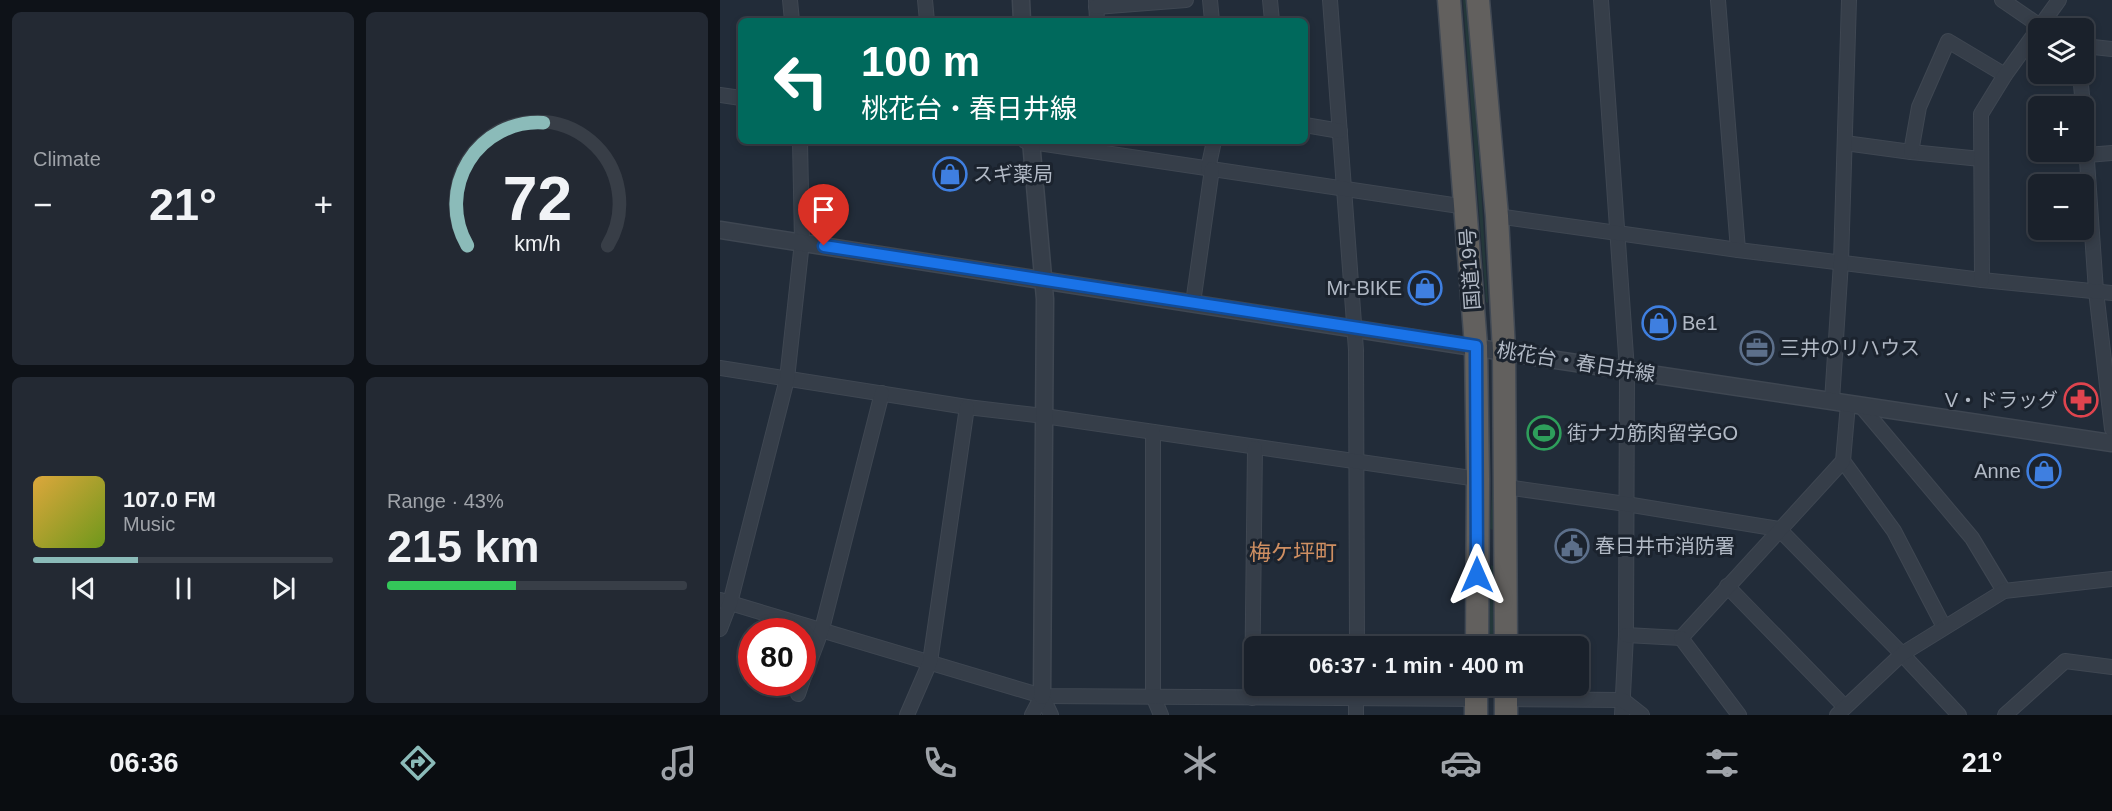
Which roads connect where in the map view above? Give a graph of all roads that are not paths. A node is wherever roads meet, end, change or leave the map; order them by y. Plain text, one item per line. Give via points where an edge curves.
1 (790, 0) edge
2 (925, 0) edge
3 (1021, 0) edge
4 (1186, 0) edge
5 (1210, 0) edge
6 (1270, 0) edge
7 (1330, 0) edge
8 (1449, 0) edge
9 (1478, 0) edge
10 (1601, 0) edge
11 (1718, 0) edge
12 (1849, 0) edge
13 (2002, 0) edge
14 (2059, 0) edge
15 (1096, 10) edge
16 (792, 18) edge
17 (927, 18) edge
18 (1022, 18) edge
19 (1212, 18) edge
20 (1272, 18) edge
21 (2028, 18) edge
22 (2047, 18) edge
23 (2028, 44) edge
24 (2094, 47) edge
25 (2112, 49) edge
26 (2005, 75) junction
27 (720, 95) edge
28 (738, 98) edge
29 (1308, 126) edge
30 (1340, 131) junction
31 (1845, 143) junction
32 (800, 144) edge
33 (1029, 144) edge
34 (1069, 144) edge
35 (1214, 144) edge
36 (1095, 146) edge
37 (1911, 152) junction
38 (2112, 153) edge
39 (2094, 154) edge
40 (1981, 159) junction
41 (2087, 162) edge
42 (1210, 169) junction
43 (1344, 189) junction
44 (1466, 207) junction
45 (1497, 216) junction
46 (720, 230) edge
47 (1619, 232) junction
48 (801, 242) junction
49 (1738, 250) junction
50 (1841, 262) junction
51 (1044, 280) junction
52 (1982, 280) junction
53 (2096, 291) junction
54 (2112, 293) edge
55 (1193, 303) junction
56 (1355, 327) junction
57 (1476, 346) junction
58 (1504, 351) junction
59 (720, 368) edge
60 (1628, 370) junction
61 (787, 379) junction
62 (882, 393) junction
63 (1832, 401) junction
64 (1855, 405) junction
65 (967, 406) junction
66 (1044, 416) junction
67 (2112, 429) edge
68 (1153, 432) junction
69 (2112, 443) edge
70 (1255, 448) junction
71 (1843, 460) junction
72 (1358, 461) junction
73 (1478, 479) junction
74 (1506, 487) junction
75 (1626, 504) junction
76 (1779, 529) junction
77 (2112, 579) edge
78 (1727, 586) junction
79 (2004, 591) junction
80 (725, 601) edge
81 (1944, 627) junction
82 (720, 629) edge
83 (822, 629) junction
84 (1626, 635) junction
85 (1356, 636) edge
86 (1477, 636) edge
87 (1506, 636) edge
88 (1681, 638) junction
89 (816, 645) edge
90 (1902, 654) junction
91 (930, 662) junction
92 (2112, 667) edge
93 (1042, 696) junction
94 (1153, 696) junction
95 (1287, 696) edge
96 (1356, 696) edge
97 (1416, 696) edge
98 (1252, 698) junction
99 (1476, 700) edge
100 (1506, 700) edge
101 (1623, 700) junction
102 (1841, 711) edge
103 (907, 715) edge
104 (1032, 715) edge
105 (1051, 715) edge
106 (1161, 715) edge
107 (1356, 715) edge
108 (1622, 715) edge
109 (1642, 715) edge
110 (1739, 715) edge
111 (1959, 715) edge
112 (2005, 715) edge

1 - 16 street
2 - 17 street
3 - 18 street
4 - 15 street
5 - 19 street
6 - 20 street
7 - 30 street
8 - 44 highway, 国道19号
9 - 45 highway, 国道19号
10 - 47 street
11 - 49 street
12 - 31 street
13 - 21 street
14 - 22 street
23 - 26 street
24 - 25 street
26 - 37 street via 1948,41 1919,107
26 - 40 street via 1981,114
27 - 28 street
29 - 30 street
30 - 43 street
31 - 37 street
31 - 50 street
32 - 48 street
33 - 51 street
34 - 36 street
35 - 42 street
36 - 42 street
37 - 40 street
38 - 39 street
40 - 52 street
41 - 53 street
42 - 43 street
42 - 55 street
43 - 44 street
43 - 56 street
44 - 57 highway, 国道19号
45 - 47 street
45 - 58 highway, 国道19号
46 - 48 street, 桃花台・春日井線
47 - 49 street
47 - 60 street
48 - 51 street, 桃花台・春日井線
48 - 61 street
49 - 50 street
50 - 52 street
50 - 63 street
51 - 55 street, 桃花台・春日井線
51 - 66 street
52 - 53 street
53 - 54 street
53 - 67 street
55 - 56 street, 桃花台・春日井線
56 - 57 street, 桃花台・春日井線
56 - 72 street
57 - 58 street, 桃花台・春日井線
57 - 73 highway, 国道19号
58 - 60 street, 桃花台・春日井線
58 - 74 highway, 国道19号
59 - 61 street
60 - 63 street, 桃花台・春日井線
60 - 75 street
61 - 62 street
61 - 80 street
62 - 65 street
62 - 83 street
63 - 64 street, 桃花台・春日井線
64 - 69 street, 桃花台・春日井線
64 - 71 street
64 - 79 street via 1972,538
65 - 66 street
65 - 91 street
66 - 68 street
66 - 93 street
68 - 70 street
68 - 94 street
70 - 72 street
70 - 98 street
71 - 76 street
71 - 81 street via 1894,531
72 - 73 street
72 - 85 street
73 - 86 highway, 国道19号
74 - 75 street
74 - 87 highway, 国道19号
75 - 76 street
75 - 84 street
76 - 78 street
76 - 90 street
77 - 79 street
78 - 88 street
78 - 102 street
79 - 81 street
80 - 82 street
80 - 83 street
81 - 90 street
83 - 89 street
83 - 91 street
84 - 88 street
84 - 101 street
88 - 110 street
90 - 102 street
90 - 111 street
91 - 93 street
91 - 103 street
92 - 112 street via 2065,661
93 - 94 street
93 - 104 street
93 - 105 street
94 - 98 street
94 - 106 street
95 - 98 street
96 - 107 street
97 - 99 street
100 - 101 street
101 - 108 street
101 - 109 street

